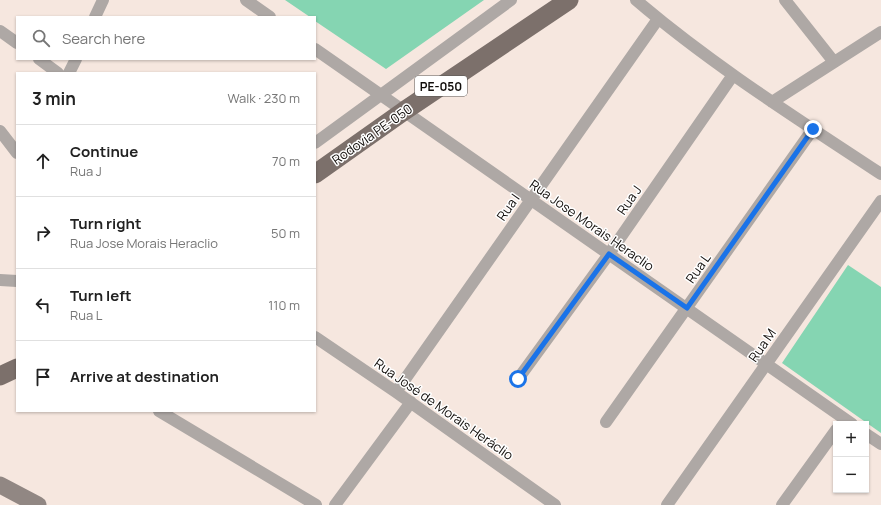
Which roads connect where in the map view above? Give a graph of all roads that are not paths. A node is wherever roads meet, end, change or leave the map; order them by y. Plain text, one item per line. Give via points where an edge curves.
1 (103, 0) edge
2 (246, 0) edge
3 (511, 0) edge
4 (569, 0) edge
5 (636, 0) edge
6 (785, 0) edge
7 (95, 16) edge
8 (269, 16) edge
9 (658, 19) junction
10 (0, 31) edge
11 (881, 32) edge
12 (16, 42) edge
13 (316, 50) edge
14 (40, 60) edge
15 (76, 60) edge
16 (834, 62) junction
17 (57, 72) edge
18 (70, 72) edge
19 (733, 74) junction
20 (381, 95) junction
21 (772, 102) junction
22 (404, 111) junction
23 (813, 129) junction
24 (0, 131) edge
25 (316, 142) edge
26 (16, 152) edge
27 (316, 173) edge
28 (881, 174) edge
29 (531, 199) junction
30 (881, 201) edge
31 (609, 254) junction
32 (0, 280) edge
33 (16, 281) edge
34 (687, 308) junction
35 (316, 338) edge
36 (766, 364) junction
37 (16, 368) edge
38 (0, 376) edge
39 (518, 379) dead end
40 (396, 392) junction
41 (411, 402) junction
42 (161, 412) edge
43 (844, 421) edge
44 (606, 422) dead end
45 (833, 434) edge
46 (869, 436) edge
47 (881, 444) edge
48 (0, 485) edge
49 (38, 505) edge
50 (316, 505) edge
51 (335, 505) edge
52 (555, 505) edge
53 (667, 505) edge
54 (782, 505) edge

1 - 7 street
2 - 8 street
3 - 20 street
4 - 22 main road, Rodovia PE-050 / PE-050
5 - 9 street
6 - 16 street
9 - 19 street
9 - 29 street, Rua I
10 - 12 street
11 - 16 street
13 - 20 street, Rua Jose Morais Heraclio
14 - 17 street
15 - 18 street
16 - 21 street
19 - 21 street
19 - 31 street, Rua J
20 - 22 street, Rua Jose Morais Heraclio
20 - 25 street
21 - 23 street
22 - 27 main road, Rodovia PE-050 / PE-050
22 - 29 street, Rua Jose Morais Heraclio
23 - 28 street
23 - 34 street, Rua L
24 - 26 street
29 - 31 street, Rua Jose Morais Heraclio
29 - 40 street, Rua I
30 - 36 street, Rua M
31 - 34 street, Rua Jose Morais Heraclio
31 - 39 street, Rua J
32 - 33 street
34 - 36 street, Rua Jose Morais Heraclio
34 - 44 street, Rua L
35 - 40 street, Rua José de Morais Heráclio
36 - 43 street, Rua Jose Morais Heraclio
36 - 53 street, Rua M
37 - 38 main road
40 - 41 street, Rua José de Morais Heráclio
41 - 51 street
41 - 52 street, Rua José de Morais Heráclio
42 - 50 street
45 - 54 street
46 - 47 street
48 - 49 street

